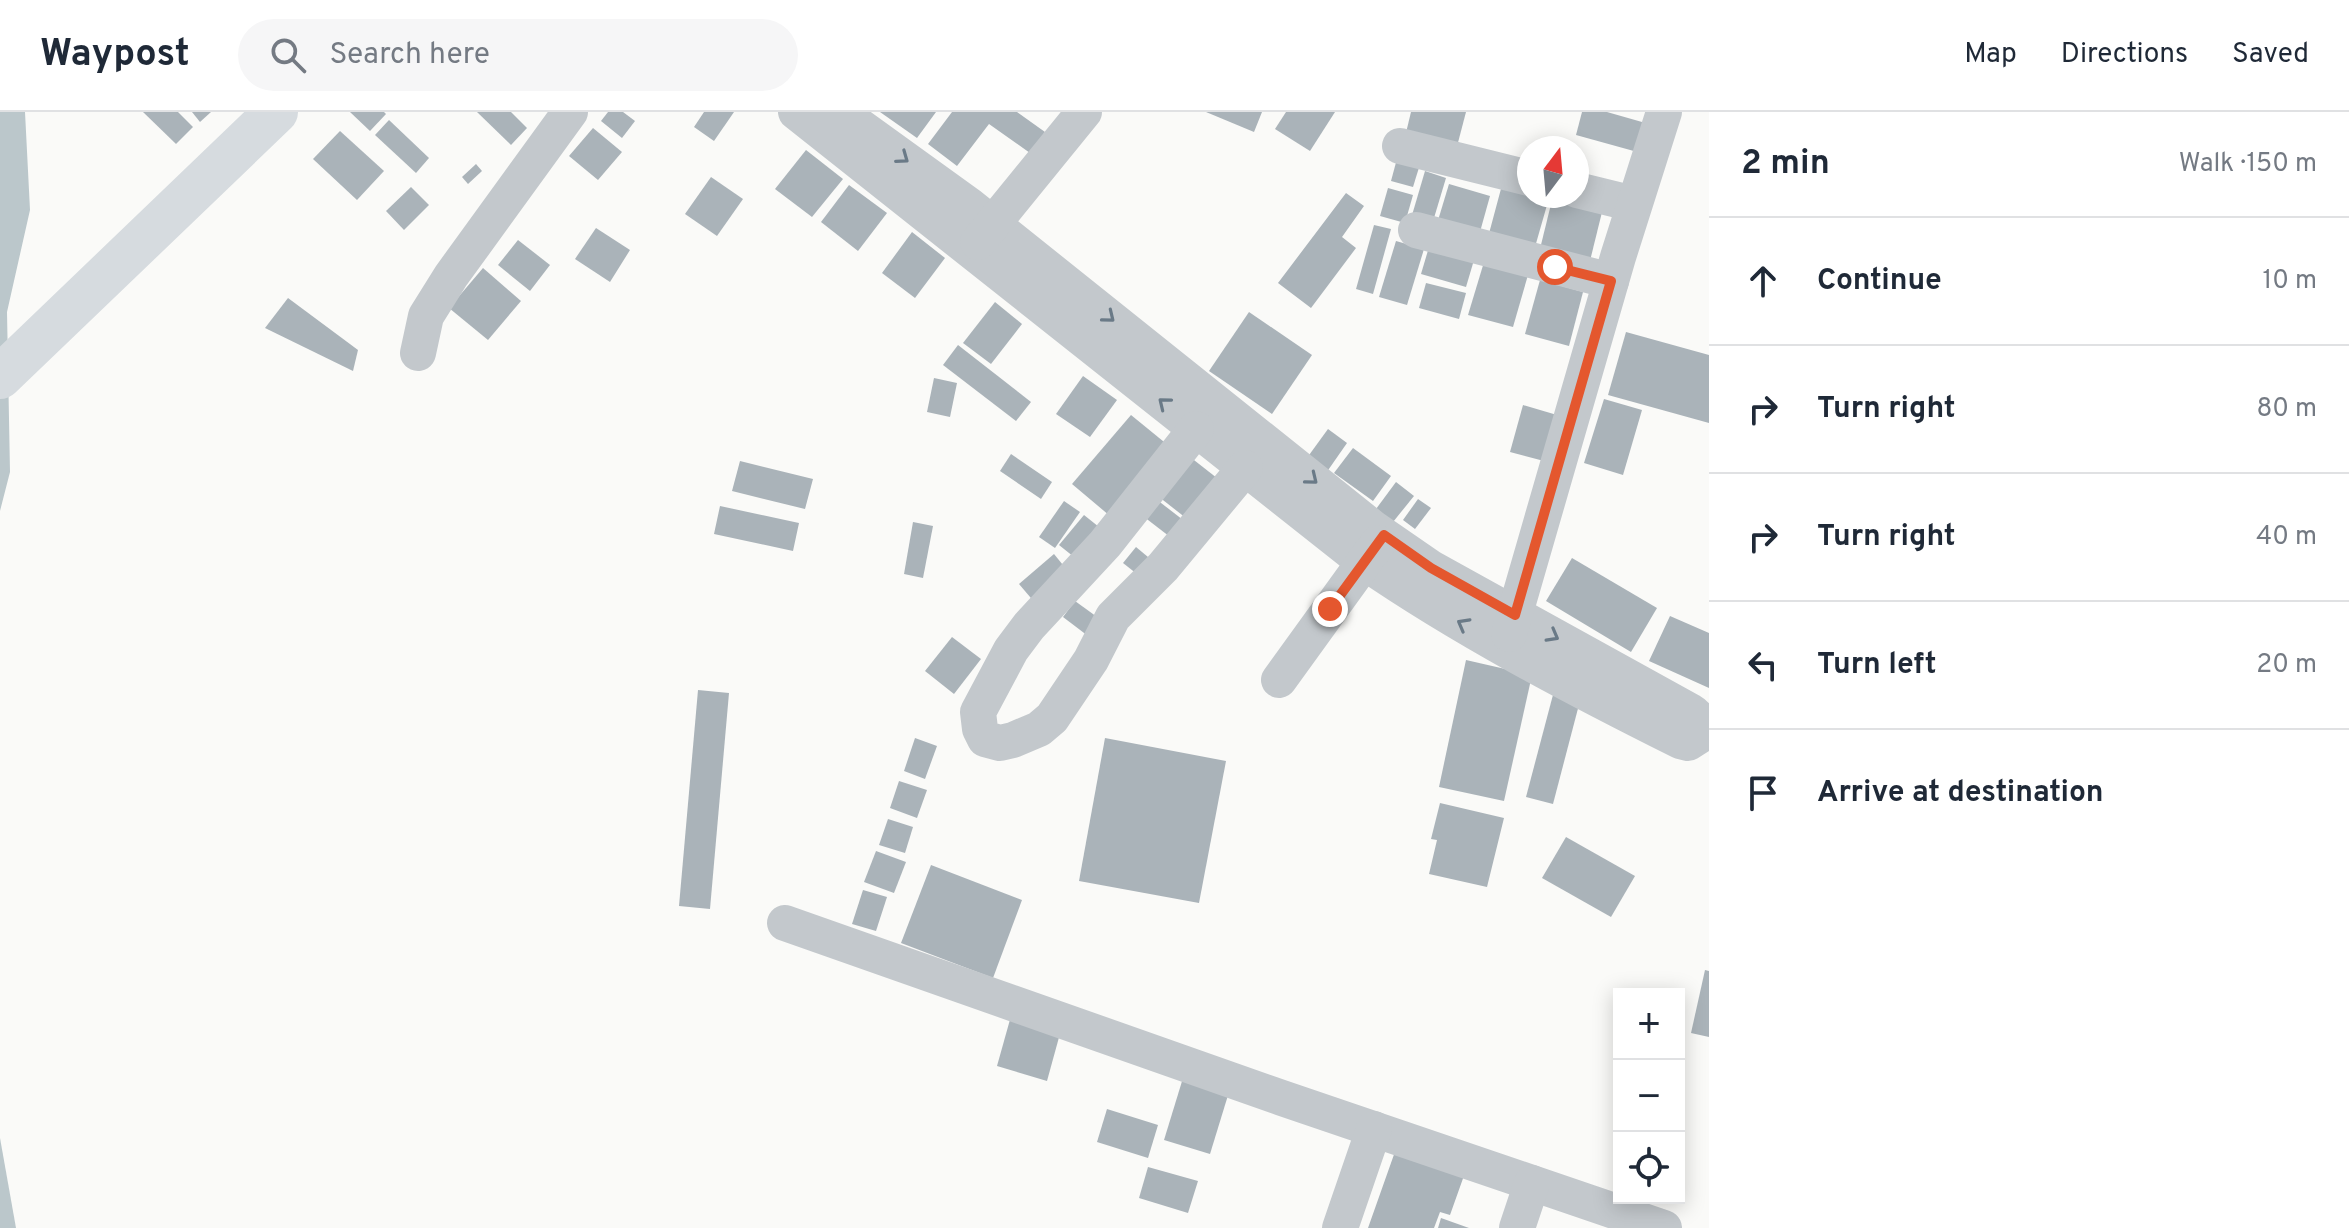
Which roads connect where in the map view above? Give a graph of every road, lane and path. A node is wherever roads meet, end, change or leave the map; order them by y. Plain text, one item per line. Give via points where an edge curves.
1 (276, 112) edge
2 (570, 112) edge
3 (796, 112) edge
4 (840, 112) edge
5 (1664, 112) edge
6 (1066, 118) edge
7 (1400, 146) dead end
8 (1517, 175) edge
9 (1589, 193) edge
10 (1634, 204) junction
11 (1416, 230) dead end
12 (982, 237) junction
13 (1611, 281) junction
14 (418, 353) dead end
15 (0, 377) edge
16 (1196, 429) junction
17 (1245, 468) junction
18 (1374, 549) junction
19 (1279, 680) dead end
20 (785, 923) dead end
21 (1374, 1129) junction
22 (1532, 1183) junction
23 (1340, 1228) edge
24 (1517, 1228) edge
25 (1664, 1228) edge

1 - 15 main road
2 - 14 street via 451,276 426,316
3 - 12 street
4 -> 12 street
5 - 10 street
6 - 12 street
7 - 8 street
9 - 10 street
10 - 13 street
11 - 13 street
16 -> 12 street
12 -> 18 street
13 - 18 street via 1510,631 1413,596
16 - 17 street
16 - 17 street via 1105,544 1011,650 978,712 985,739 1013,740 1052,718 1113,617 1163,567
17 - 18 street
18 - 19 street
20 - 21 street
21 - 22 street
21 - 23 street
22 - 24 street
22 - 25 street

